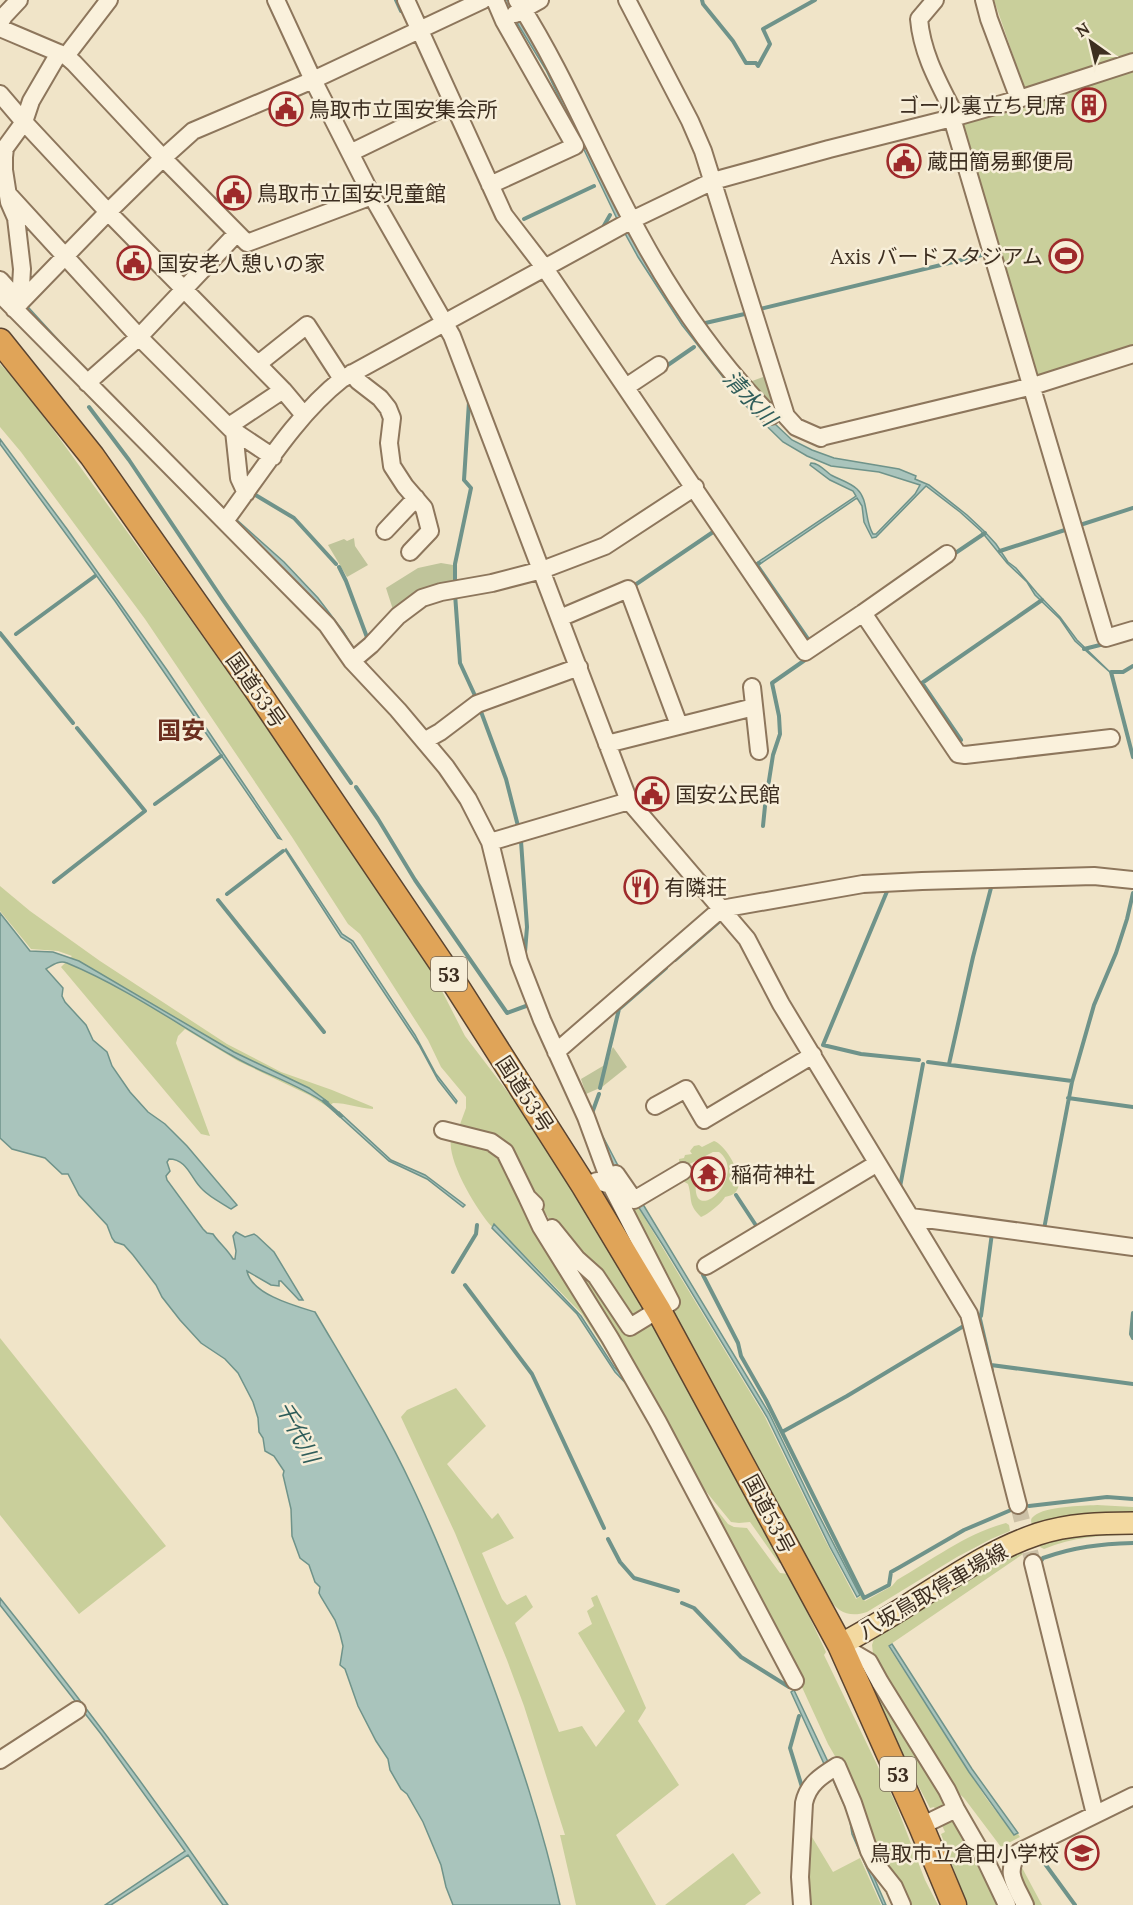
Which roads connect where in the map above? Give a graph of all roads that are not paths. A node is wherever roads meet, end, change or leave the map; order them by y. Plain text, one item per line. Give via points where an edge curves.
1 (19, 0) edge
2 (276, 0) edge
3 (405, 0) edge
4 (483, 0) edge
5 (495, 0) edge
6 (540, 0) edge
7 (627, 0) edge
8 (935, 0) edge
9 (984, 0) edge
10 (102, 3) edge
11 (520, 5) edge
12 (504, 21) junction
13 (0, 23) edge
14 (0, 28) edge
15 (420, 30) junction
16 (62, 54) junction
17 (1133, 62) edge
18 (313, 80) junction
19 (0, 94) edge
20 (1019, 99) junction
21 (453, 103) junction
22 (954, 118) junction
23 (24, 122) junction
24 (350, 153) junction
25 (163, 158) junction
26 (713, 181) junction
27 (490, 185) junction
28 (5, 187) edge
29 (372, 196) junction
30 (108, 212) junction
31 (632, 220) junction
32 (237, 233) junction
33 (64, 257) junction
34 (544, 267) junction
35 (0, 280) edge
36 (184, 289) junction
37 (0, 294) edge
38 (17, 306) junction
39 (444, 323) junction
40 (139, 337) junction
41 (0, 341) edge
42 (1133, 354) edge
43 (258, 364) junction
44 (659, 365) dead end
45 (347, 376) junction
46 (87, 383) junction
47 (626, 387) junction
48 (1033, 387) junction
49 (283, 390) junction
50 (304, 415) junction
51 (771, 416) dead end
52 (231, 428) junction
53 (273, 457) junction
54 (694, 487) junction
55 (246, 493) junction
56 (416, 498) junction
57 (225, 521) junction
58 (385, 531) dead end
59 (410, 552) dead end
60 (947, 554) dead end
61 (542, 570) junction
62 (863, 614) junction
63 (560, 618) junction
64 (1133, 630) edge
65 (352, 661) junction
66 (579, 667) junction
67 (752, 687) dead end
68 (754, 707) junction
69 (679, 725) junction
70 (1111, 738) dead end
71 (424, 741) junction
72 (608, 744) junction
73 (759, 751) dead end
74 (629, 801) junction
75 (490, 842) junction
76 (1133, 880) edge
77 (721, 909) junction
78 (556, 1052) junction
79 (813, 1055) junction
80 (655, 1106) dead end
81 (590, 1128) junction
82 (443, 1130) dead end
83 (876, 1164) junction
84 (683, 1171) dead end
85 (611, 1185) junction
86 (584, 1186) junction
87 (527, 1197) junction
88 (910, 1217) junction
89 (1133, 1247) edge
90 (706, 1266) dead end
91 (659, 1311) junction
92 (1018, 1505) tunnel mouth
93 (1133, 1523) edge
94 (1033, 1563) tunnel mouth
95 (840, 1645) junction
96 (795, 1681) dead end
97 (77, 1710) dead end
98 (0, 1760) edge
99 (1133, 1796) edge
100 (956, 1809) junction
101 (1095, 1814) junction
102 (921, 1826) junction
103 (802, 1905) edge
104 (902, 1905) edge
105 (954, 1905) edge
106 (1007, 1905) edge
107 (1025, 1905) edge

1 - 13 street
2 - 18 street
3 - 15 street
4 - 15 street
5 - 12 street
6 - 11 street
7 - 26 street via 690,122
8 - 22 street via 919,19 920,32 928,62
9 - 20 street
10 - 16 street
11 - 12 street
11 - 31 street via 544,44
12 - 27 street via 576,146
14 - 16 street
15 - 18 street
15 - 21 street
16 - 23 street via 31,101
16 - 25 street
17 - 20 street
18 - 24 street
18 - 25 street via 193,131
19 - 23 street
20 - 22 street
21 - 24 street
21 - 27 street
22 - 26 street
22 - 48 street
23 - 28 street via 5,148
23 - 30 street
24 - 29 street
25 - 30 street
25 - 32 street
26 - 31 street
26 - 48 street via 786,416 796,427 821,437
27 - 34 street via 504,215
28 - 33 street
28 - 38 street via 16,218 22,269
29 - 32 street via 247,243
29 - 39 street
30 - 33 street
30 - 36 street
31 - 34 street
31 - 51 street via 697,327
32 - 36 street
33 - 38 street
33 - 40 street
34 - 39 street
34 - 47 street
35 - 38 street
36 - 40 street
36 - 43 street
37 - 38 street
38 - 46 street
39 - 45 street
39 - 61 street
40 - 46 street
40 - 52 street
41 - 86 highway, 国道53号 / 53 via 92,456 258,692 452,979
42 - 48 street
43 - 45 street via 307,325
43 - 49 street
44 - 47 street
45 - 50 street via 322,394
45 - 56 street via 388,408 392,418 392,466
46 - 57 street
47 - 54 street
48 - 64 street via 1106,638
49 - 50 street
49 - 52 street
50 - 53 street
52 - 53 street
52 - 55 street via 239,478
53 - 55 street
54 - 61 street via 605,546
54 - 62 street via 805,652
55 - 57 street
56 - 58 street
56 - 59 street via 424,508 430,531
57 - 65 street via 327,625
60 - 62 street
61 - 63 street
61 - 65 street via 422,598
62 - 70 street via 958,754
63 - 66 street
63 - 69 street via 628,590
65 - 71 street
66 - 71 street via 477,704
66 - 72 street
67 - 68 street
68 - 69 street
68 - 73 street
69 - 72 street
71 - 75 street via 468,799
72 - 74 street
74 - 75 street
74 - 77 street
75 - 78 street via 519,961
76 - 77 street via 1094,876 863,885
77 - 78 street
77 - 79 street via 747,939
78 - 81 street
79 - 80 street via 704,1120 686,1089
79 - 83 street
81 - 84 street via 634,1200
81 - 85 street
82 - 87 street via 491,1142 505,1152
83 - 88 street
83 - 90 street
85 - 86 street via 597,1181
85 - 91 street via 672,1302
86 - 91 highway, 国道53号 / 53
87 - 91 street via 577,1259 596,1276 630,1327
87 - 96 street via 541,1227 647,1402
88 - 89 street
88 - 92 street via 969,1314
91 - 95 highway, 国道53号 / 53
93 - 95 main road, 八坂鳥取停車場線 via 1092,1523 1040,1533 1009,1545
94 - 101 street
95 - 100 street via 869,1662
95 - 102 highway, 国道53号 / 53
97 - 98 street
99 - 101 street
100 - 102 street
100 - 106 street
101 - 107 street via 1019,1852 1011,1863 1011,1873
102 - 105 highway, 国道53号 / 53
103 - 104 street via 804,1803 814,1782 837,1766 869,1851

